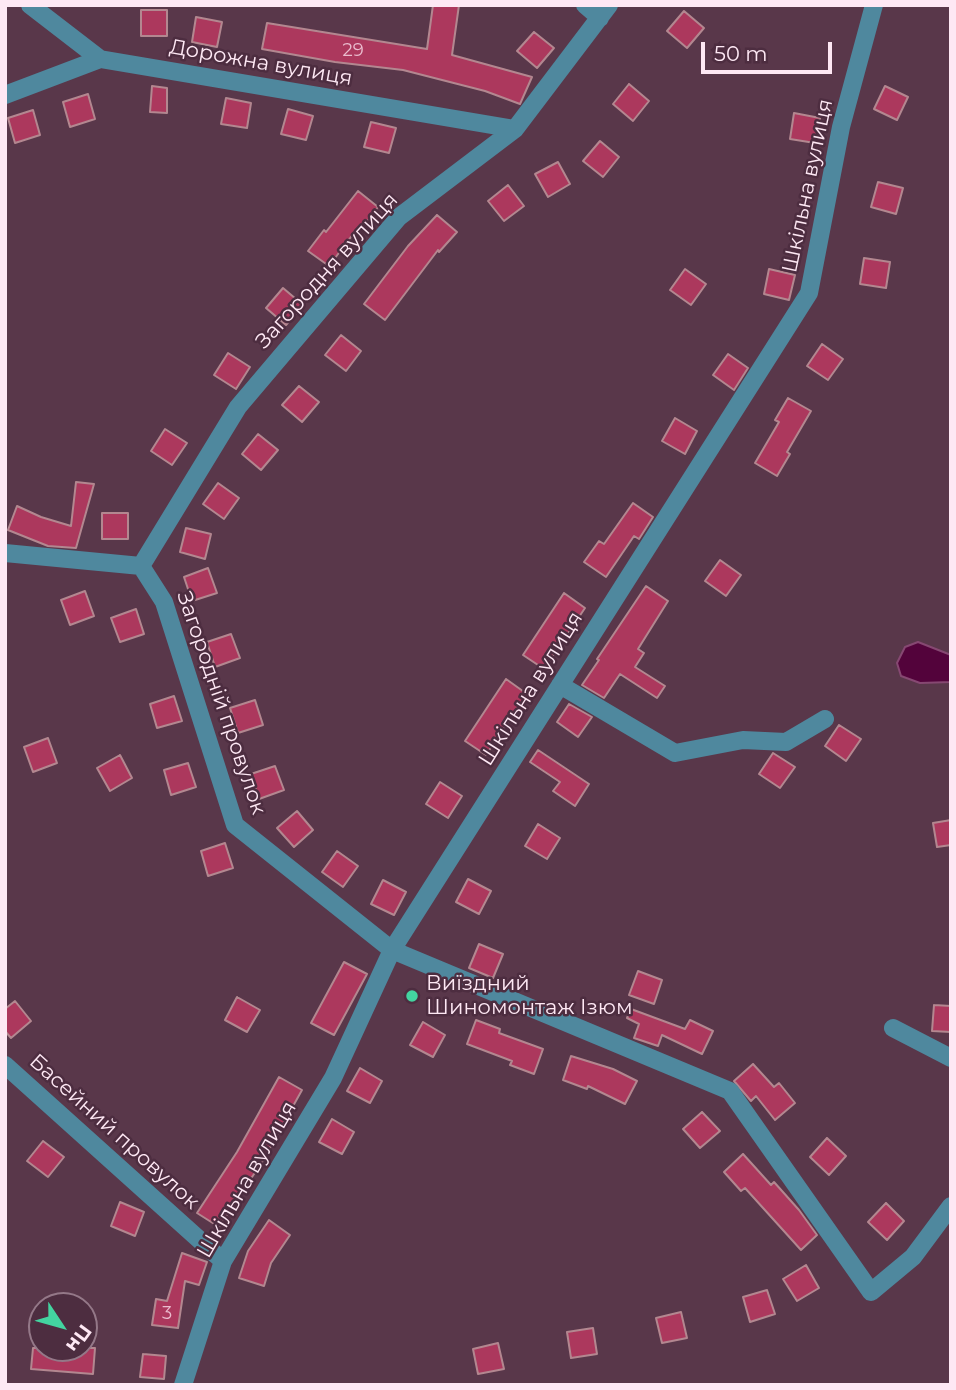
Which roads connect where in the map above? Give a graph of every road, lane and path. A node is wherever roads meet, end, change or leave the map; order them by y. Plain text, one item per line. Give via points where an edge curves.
1 (30, 5) edge
2 (586, 5) edge
3 (874, 5) edge
4 (605, 11) edge
5 (100, 59) junction
6 (5, 95) edge
7 (515, 129) junction
8 (5, 553) edge
9 (141, 566) junction
10 (560, 685) junction
11 (825, 719) dead end
12 (391, 950) junction
13 (893, 1028) dead end
14 (951, 1058) edge
15 (5, 1065) edge
16 (951, 1206) edge
17 (223, 1261) junction
18 (183, 1385) edge

1 - 5 street
2 - 4 street
3 - 10 street, Шкільна вулиця via 841,127 809,293
4 - 7 street, Загородня вулиця
5 - 6 street
5 - 7 street, Дорожна вулиця
7 - 9 street, Загородня вулиця via 399,218 381,239 238,407
8 - 9 street
9 - 12 street, Загородній провулок via 164,602 236,825
10 - 11 street via 675,753 743,740 786,742
10 - 12 street, Шкільна вулиця
12 - 16 street, Загородній провулок via 730,1091 871,1292 913,1257
12 - 17 street, Шкільна вулиця via 333,1078
13 - 14 street
15 - 17 street, Басейний провулок
17 - 18 street, Шкільна вулиця

